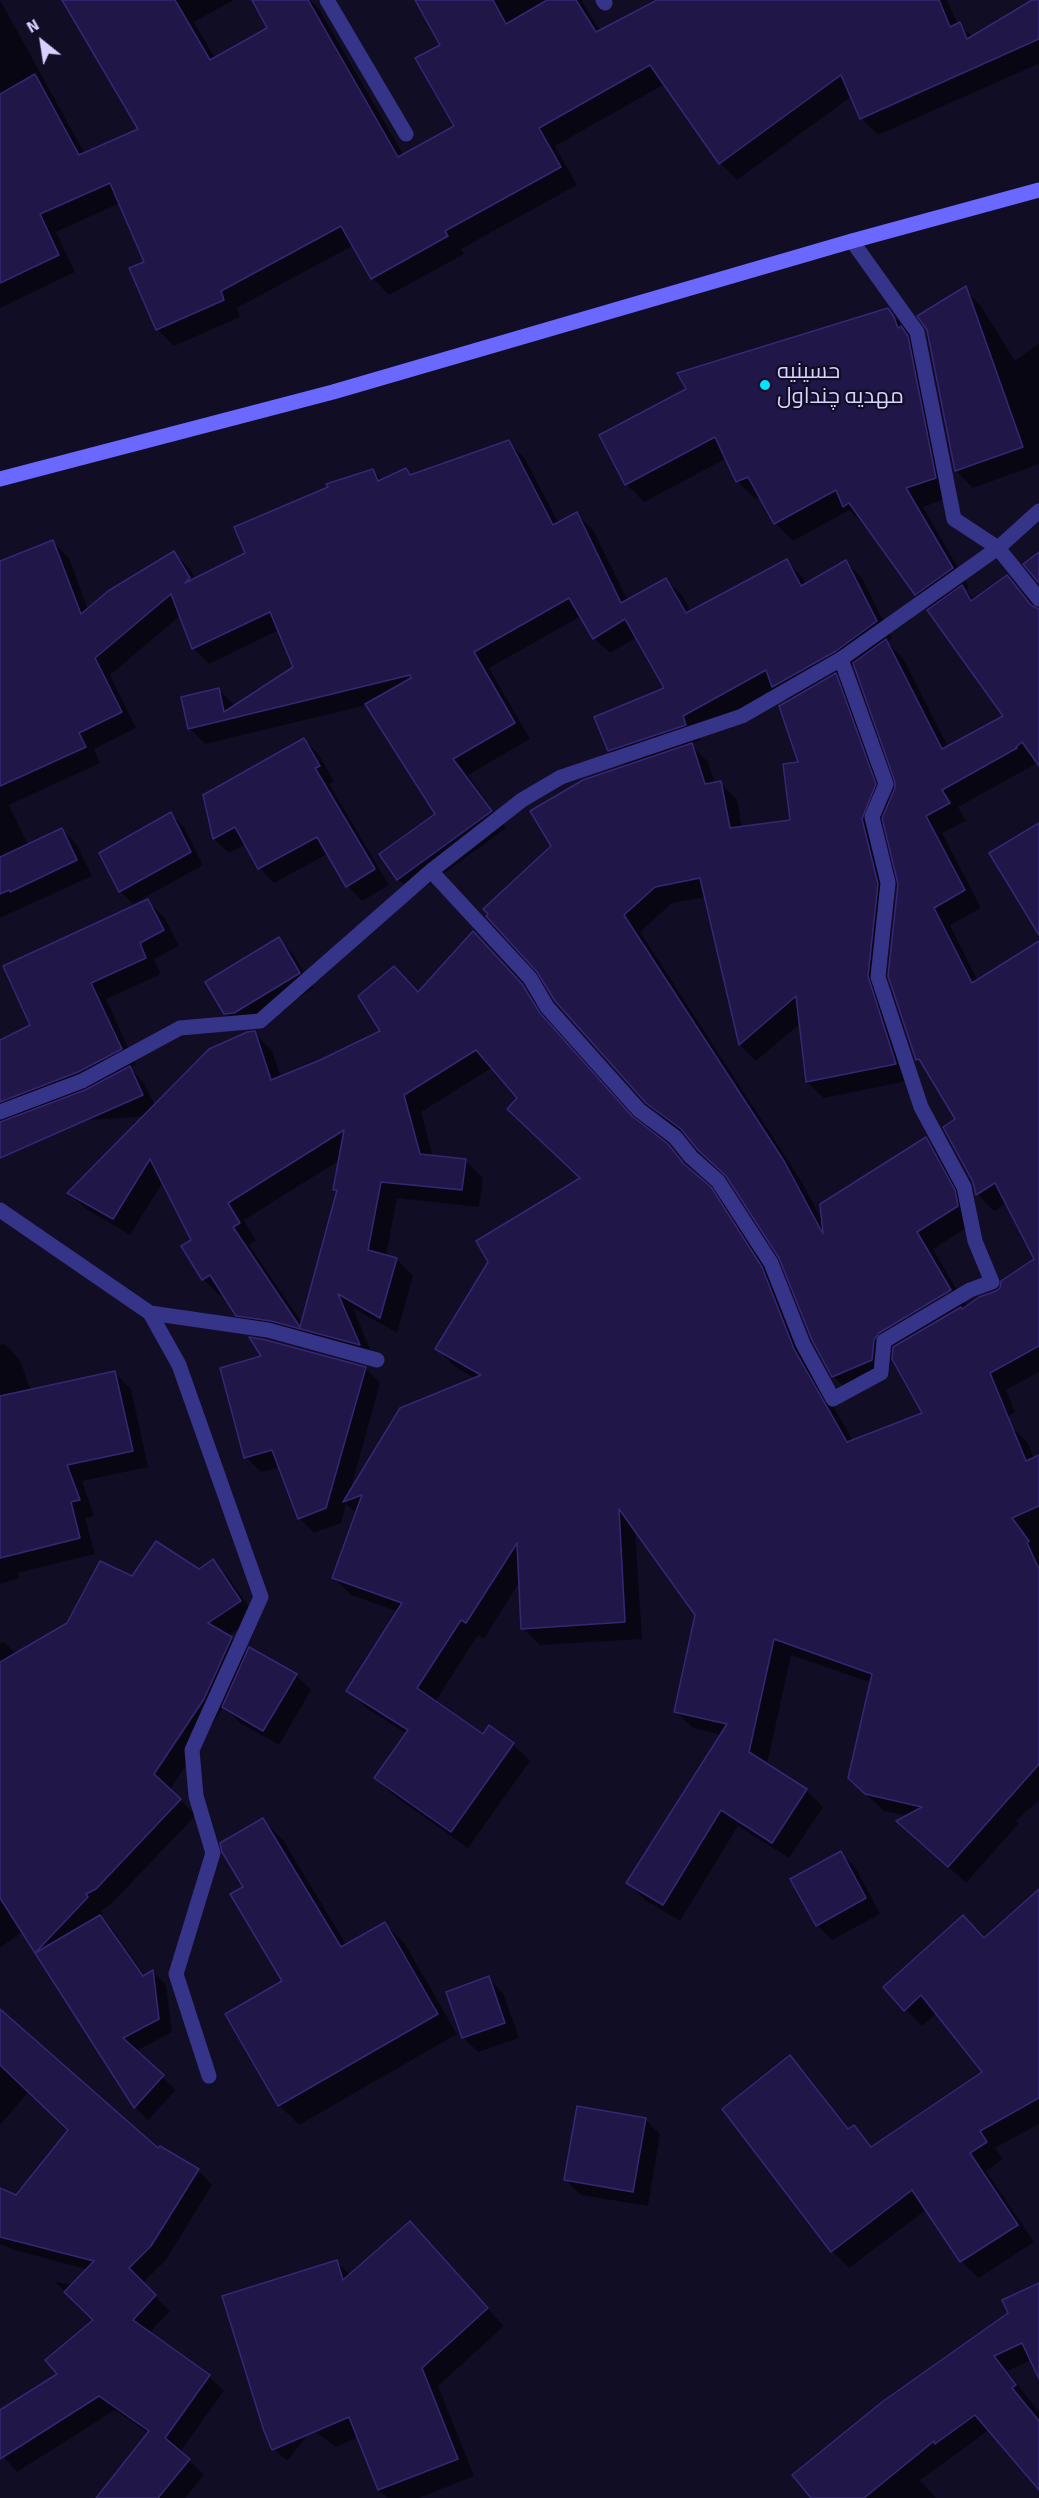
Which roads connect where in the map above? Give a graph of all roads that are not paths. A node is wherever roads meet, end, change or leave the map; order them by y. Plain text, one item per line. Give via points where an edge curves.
1 (327, 0) edge
2 (406, 134) dead end
3 (1039, 190) edge
4 (852, 241) junction
5 (0, 478) edge
6 (1039, 511) edge
7 (998, 548) junction
8 (1039, 599) edge
9 (841, 659) junction
10 (431, 871) junction
11 (0, 1112) edge
12 (0, 1210) edge
13 (150, 1313) junction
14 (377, 1360) dead end
15 (209, 2076) dead end

1 - 2 street
3 - 4 main road
4 - 5 main road via 333,392
4 - 7 street via 917,332 954,519
6 - 7 street
7 - 8 street
7 - 9 street
9 - 10 street via 742,716 561,777 522,800
9 - 10 street via 886,784 872,817 888,883 878,977 921,1107 964,1187 975,1241 992,1282 970,1290 884,1341 881,1373 833,1399 803,1344 771,1263 718,1181 675,1137 639,1110 547,1007 530,978
10 - 11 street via 260,1021 180,1028 82,1081
12 - 13 street
13 - 14 street via 268,1330
13 - 15 street via 179,1365 261,1597 192,1750 196,1796 213,1853 176,1974

